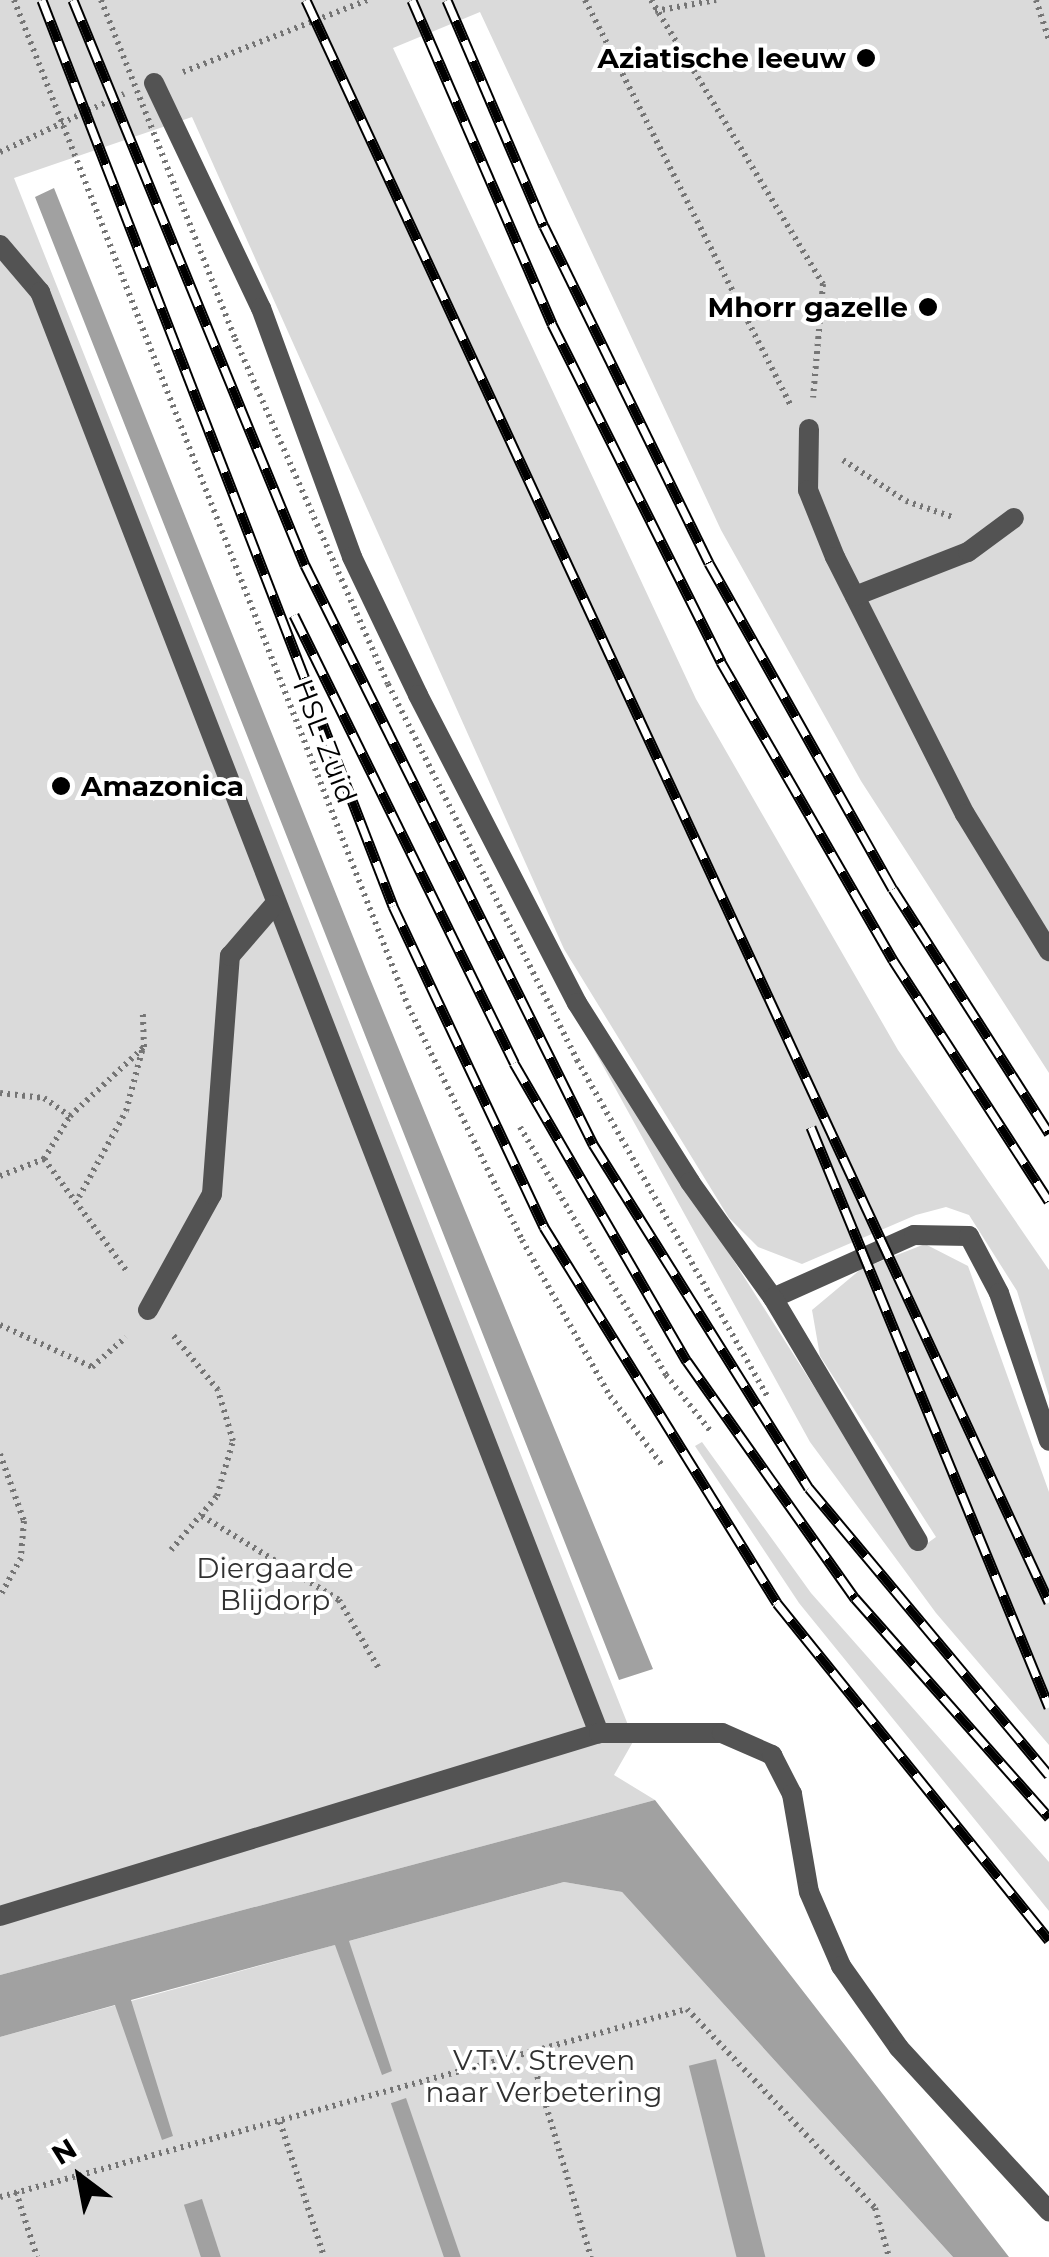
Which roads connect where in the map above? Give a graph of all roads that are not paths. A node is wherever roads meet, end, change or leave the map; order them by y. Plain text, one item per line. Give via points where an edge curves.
1 (154, 83) dead end
2 (0, 245) edge
3 (809, 430) road end
4 (1014, 518) road end
5 (855, 596) junction
6 (274, 905) junction
7 (1049, 951) edge
8 (773, 1298) junction
9 (148, 1310) road end
10 (1049, 1441) edge
11 (918, 1541) dead end
12 (598, 1733) junction
13 (0, 1916) edge
14 (1049, 2211) edge

1 - 8 lane via 261,308 352,557 512,882 577,1003
2 - 6 lane via 40,292
3 - 5 lane via 808,490
4 - 5 lane via 968,552
5 - 7 lane via 966,814
6 - 9 lane via 230,956 212,1194
6 - 12 lane
8 - 10 lane via 914,1235 969,1236 999,1293
8 - 11 lane
12 - 13 lane
12 - 14 lane via 722,1733 772,1755 792,1794 809,1892 841,1966 899,2048

